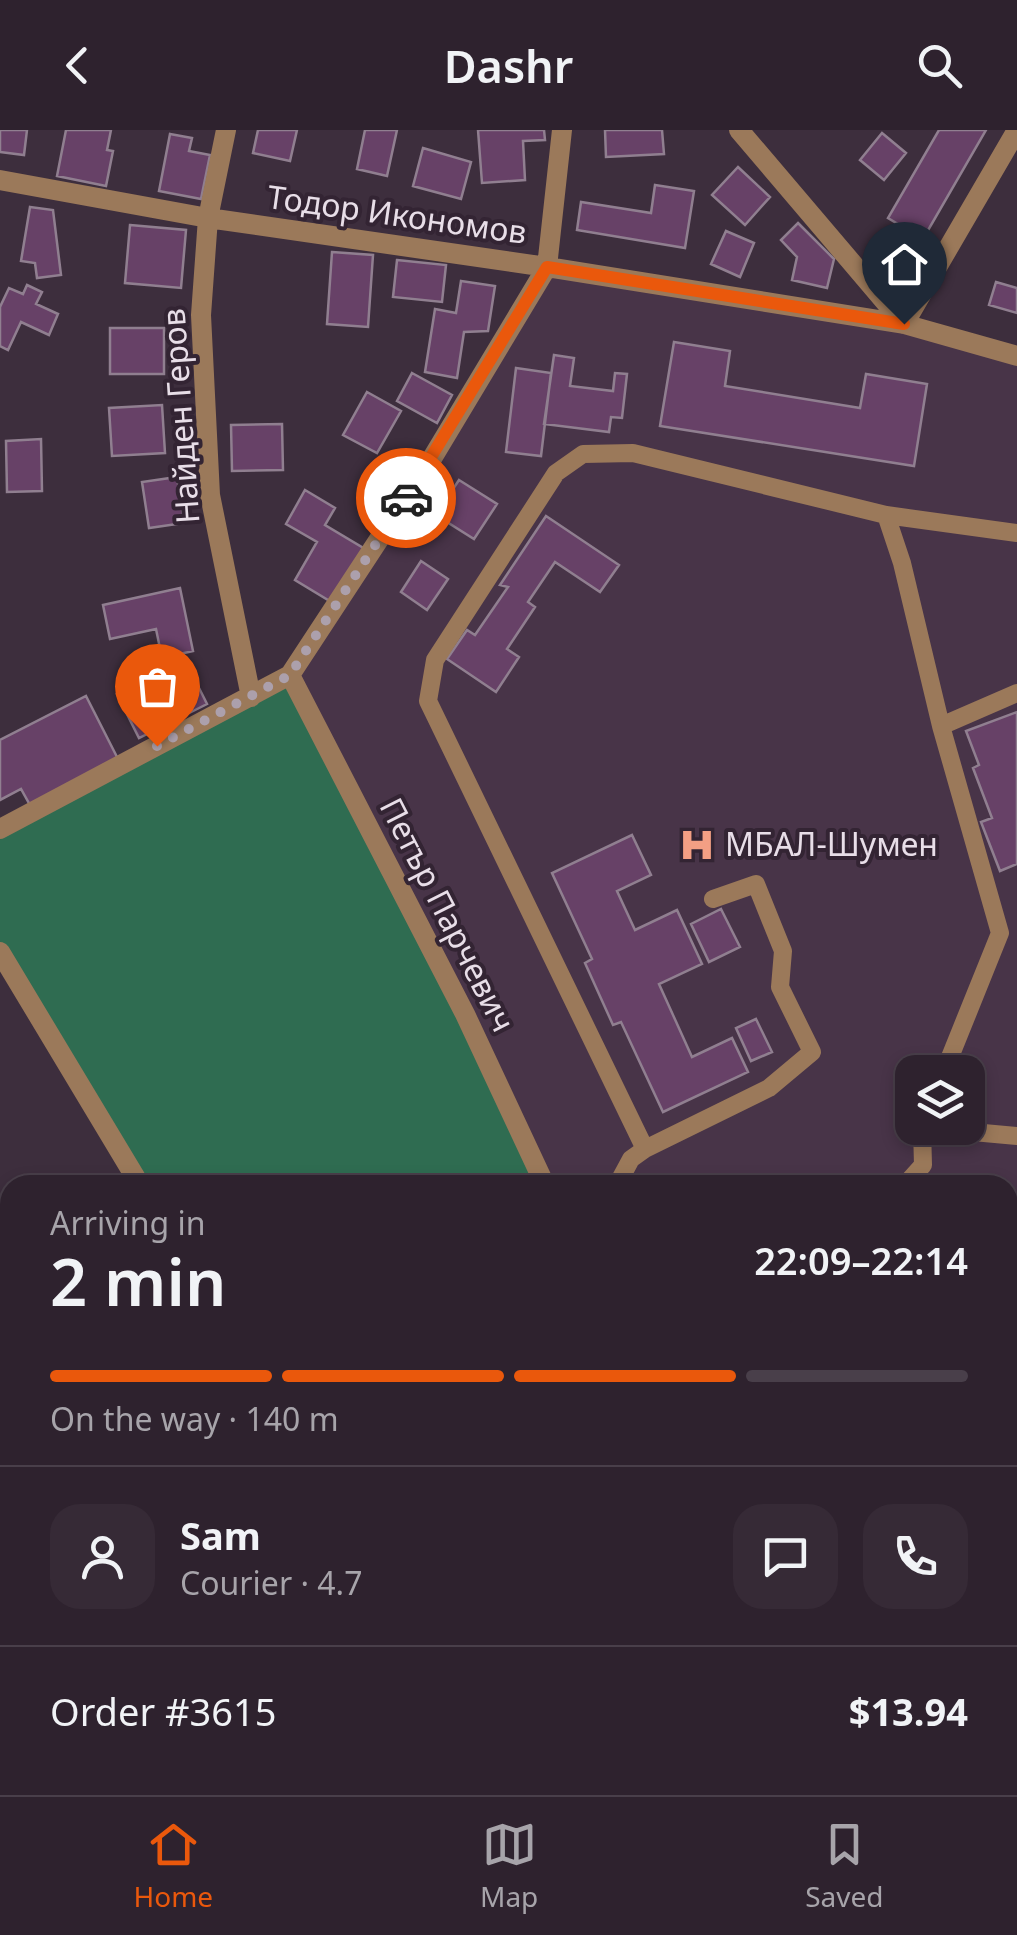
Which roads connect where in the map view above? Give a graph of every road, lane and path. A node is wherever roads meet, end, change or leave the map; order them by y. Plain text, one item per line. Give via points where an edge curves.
1 (226, 130) edge
2 (562, 130) edge
3 (739, 130) edge
4 (1017, 130) edge
5 (0, 180) edge
6 (208, 218) junction
7 (547, 267) junction
8 (904, 324) junction
9 (1017, 356) edge
10 (886, 515) junction
11 (1017, 533) edge
12 (290, 675) junction
13 (1017, 693) edge
14 (251, 697) junction
15 (941, 726) junction
16 (0, 830) edge
17 (713, 899) dead end
18 (1017, 924) edge
19 (1000, 934) junction
20 (0, 952) edge
21 (951, 1055) edge
22 (985, 1133) edge
23 (1017, 1136) edge
24 (925, 1145) edge
25 (645, 1148) junction
26 (134, 1175) edge
27 (539, 1175) edge
28 (623, 1175) edge
29 (914, 1175) edge

1 - 6 street, Найден Геров
2 - 7 street
3 - 8 street
4 - 8 street
5 - 6 street, Тодор Икономов
6 - 7 street, Тодор Икономов
6 - 14 street, Найден Геров via 201,315 210,495
7 - 8 street, Тодор Икономов
7 - 12 street via 432,460
8 - 9 street, Тодор Икономов
10 - 11 lane
10 - 15 lane
10 - 25 lane via 633,453 583,454 556,473 435,660 428,701
12 - 14 street
12 - 27 street, Петър Парчевич via 466,1014
13 - 15 lane
14 - 16 street
15 - 19 lane
17 - 25 lane via 756,884 783,952 780,988 812,1052 769,1088
18 - 19 lane
19 - 21 lane
20 - 26 street
22 - 23 lane
24 - 29 lane via 923,1165
25 - 28 lane

